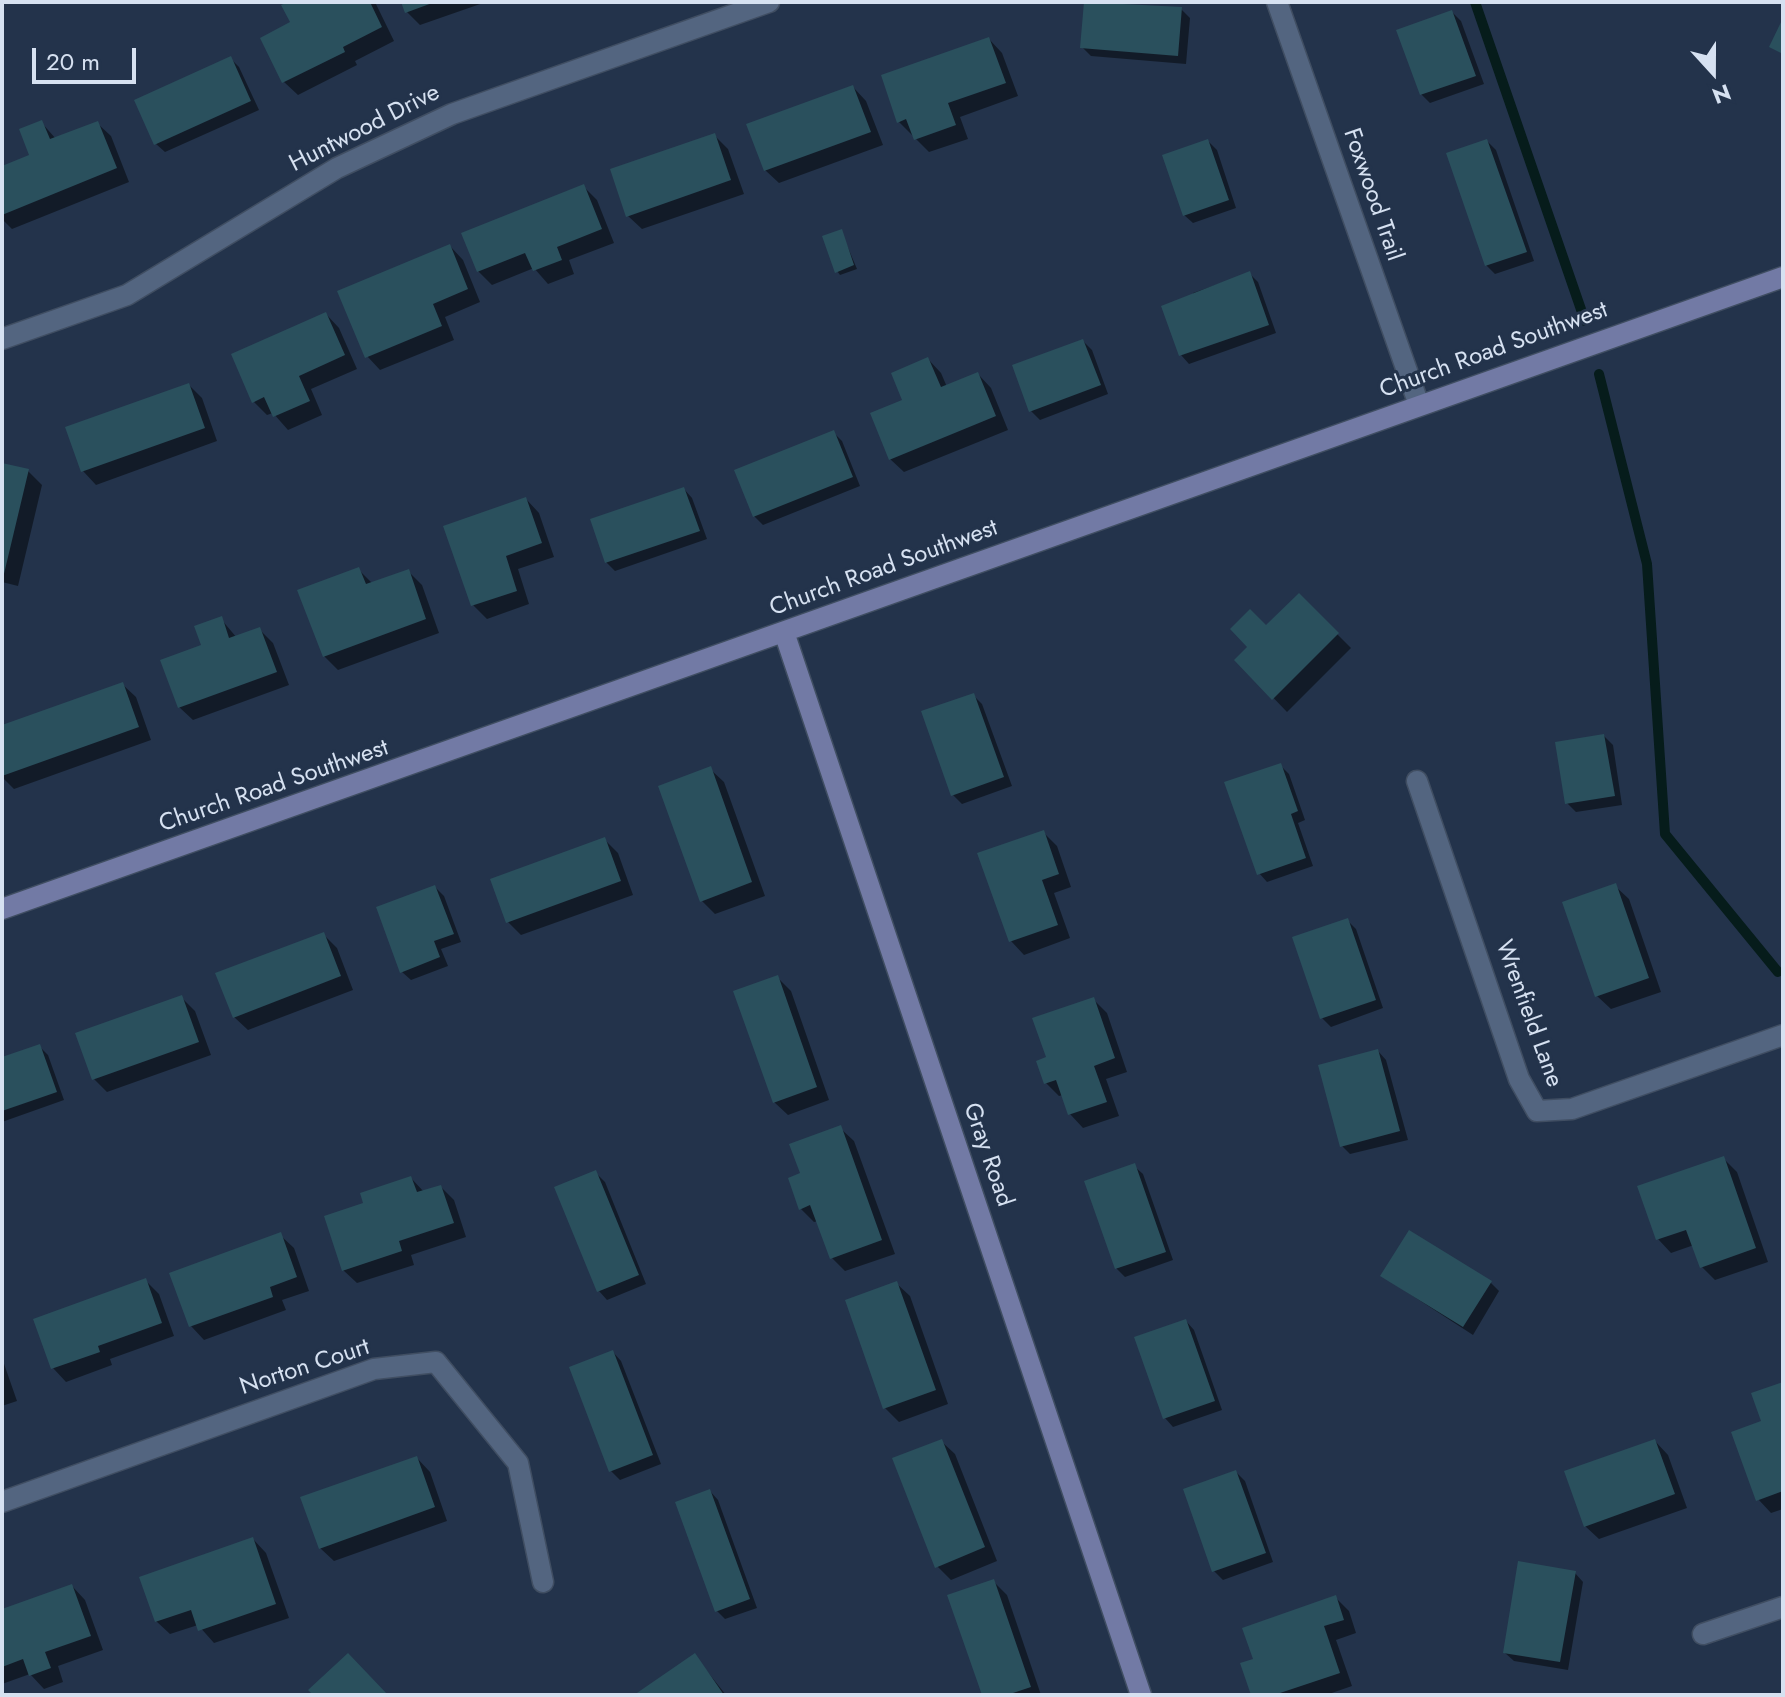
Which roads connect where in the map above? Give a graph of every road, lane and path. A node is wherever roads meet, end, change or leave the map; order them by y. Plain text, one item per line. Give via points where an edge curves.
1 (769, 2) edge
2 (1277, 2) edge
3 (1783, 277) edge
4 (2, 339) edge
5 (1419, 405) junction
6 (784, 632) junction
7 (1417, 781) dead end
8 (2, 909) edge
9 (1783, 1035) edge
10 (2, 1502) edge
11 (543, 1582) dead end
12 (1783, 1607) edge
13 (1703, 1634) dead end
14 (1141, 1695) edge

1 - 4 street, Huntwood Drive via 452,114 337,168 127,295
2 - 5 street, Foxwood Trail
3 - 5 street, Church Road Southwest
5 - 6 street, Church Road Southwest
6 - 8 street, Church Road Southwest
6 - 14 street, Gray Road
7 - 9 street, Wrenfield Lane via 1519,1079 1537,1111 1572,1109
10 - 11 street, Norton Court via 374,1369 436,1362 518,1463
12 - 13 street

